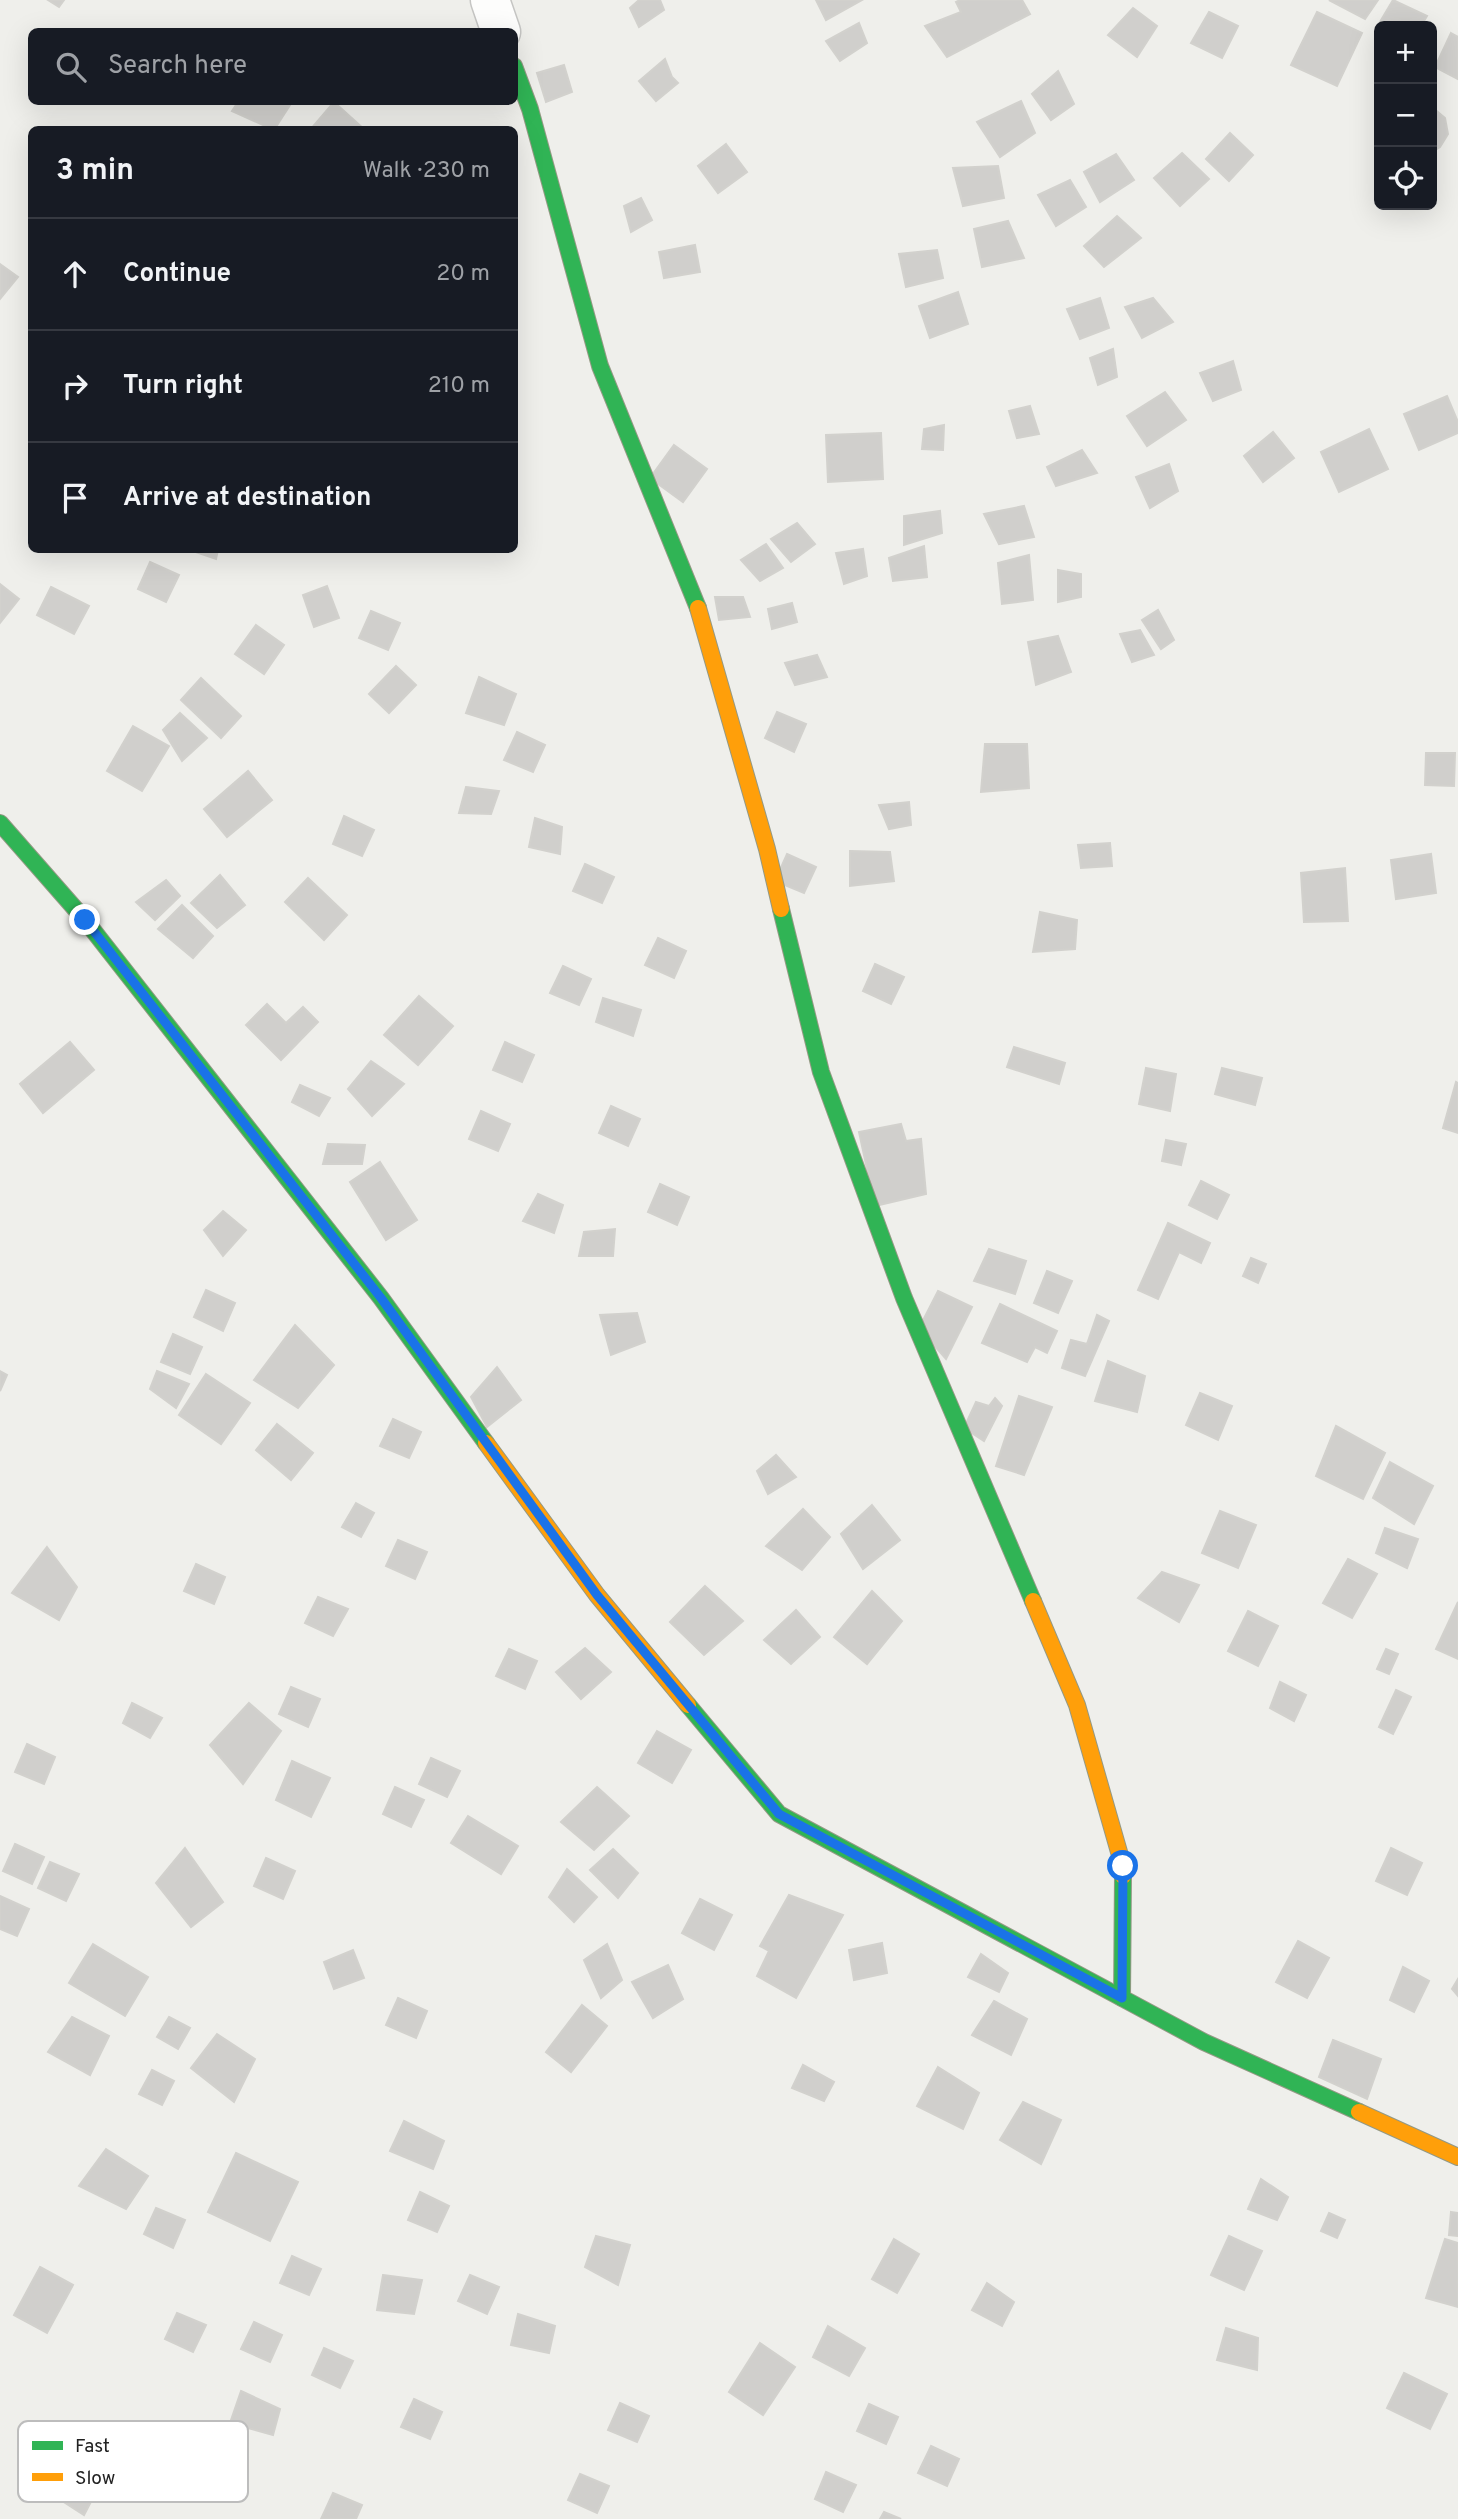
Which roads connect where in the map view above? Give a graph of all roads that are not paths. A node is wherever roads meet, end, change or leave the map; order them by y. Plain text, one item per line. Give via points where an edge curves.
1 (490, 0) edge
2 (500, 28) edge
3 (518, 76) edge
4 (0, 823) edge
5 (1122, 1998) junction
6 (1458, 2157) edge

1 - 2 street
3 - 5 street via 600,366 703,621 821,1072 904,1298 1077,1705 1123,1866
4 - 5 street via 85,920 381,1298 597,1595 779,1814
5 - 6 street via 1204,2042

